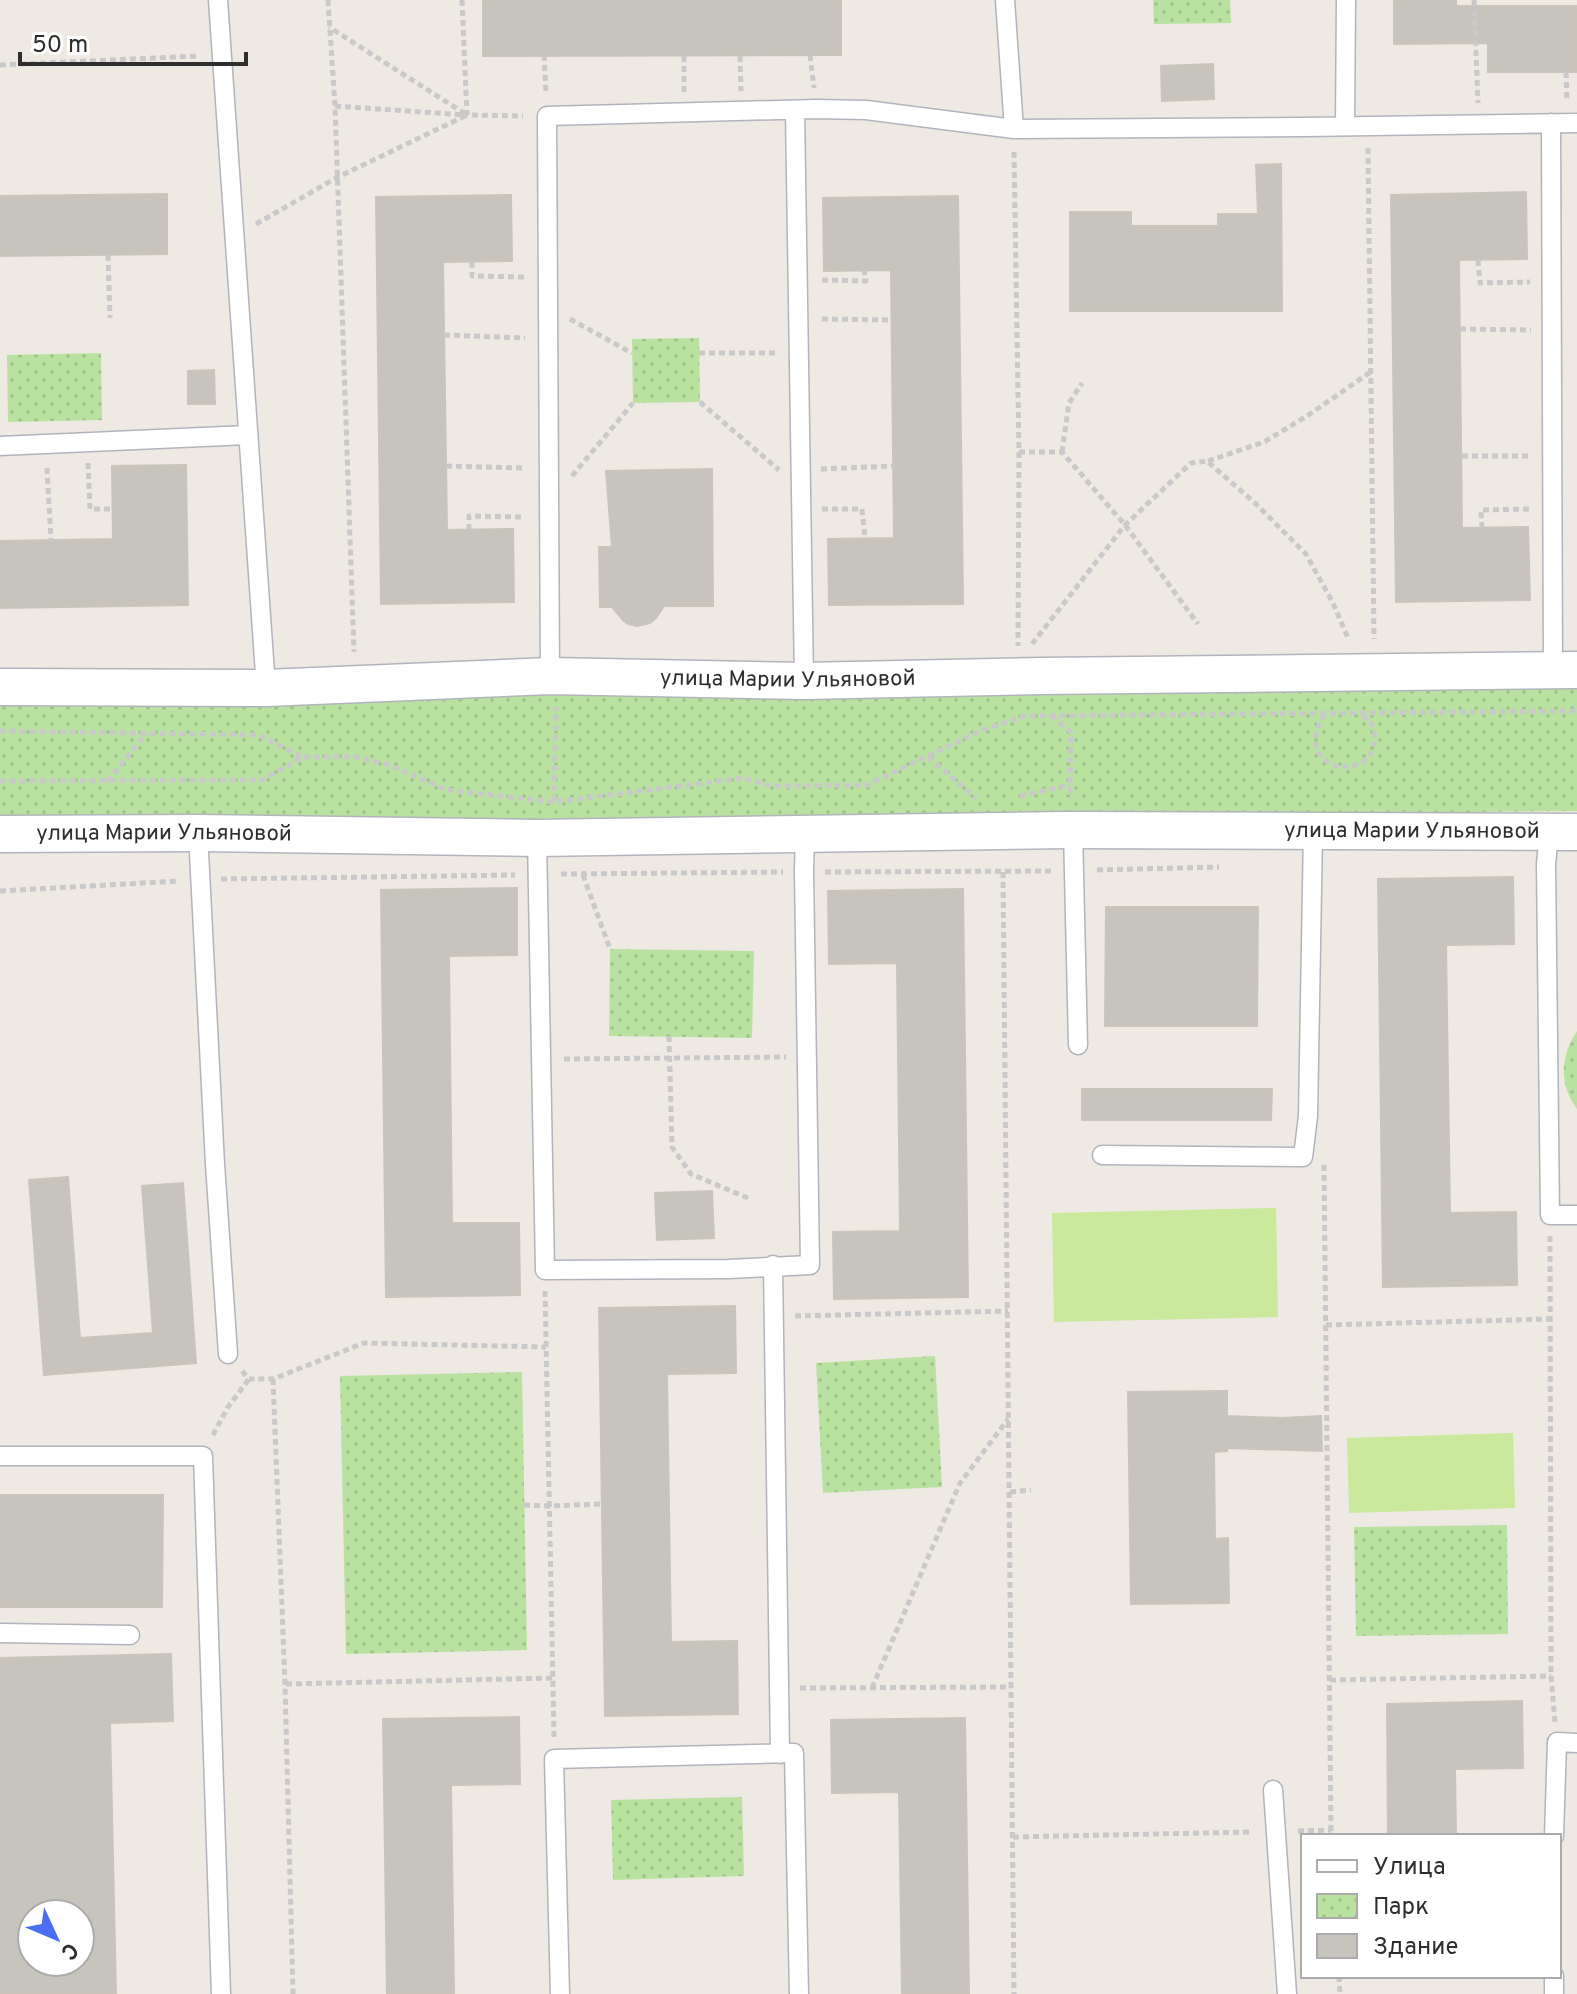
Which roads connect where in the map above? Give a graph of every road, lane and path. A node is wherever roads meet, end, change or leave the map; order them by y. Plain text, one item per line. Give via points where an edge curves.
1 (218, 0) edge
2 (328, 0) edge
3 (462, 0) edge
4 (1005, 0) edge
5 (1346, 0) edge
6 (1474, 0) edge
7 (328, 26) junction
8 (221, 55) junction
9 (544, 55) dead end
10 (684, 55) dead end
11 (810, 55) dead end
12 (740, 56) dead end
13 (0, 65) edge
14 (335, 106) junction
15 (816, 109) junction
16 (795, 111) junction
17 (742, 112) junction
18 (684, 113) junction
19 (467, 115) junction
20 (547, 116) junction
21 (1551, 123) junction
22 (1577, 123) edge
23 (1479, 124) junction
24 (1345, 125) junction
25 (1368, 126) junction
26 (1014, 129) junction
27 (336, 178) junction
28 (234, 237) junction
29 (108, 255) dead end
30 (1478, 260) dead end
31 (472, 262) dead end
32 (864, 270) dead end
33 (549, 277) junction
34 (797, 279) junction
35 (1551, 281) junction
36 (550, 308) junction
37 (110, 318) dead end
38 (797, 319) junction
39 (892, 320) dead end
40 (1460, 329) dead end
41 (1552, 330) junction
42 (444, 335) dead end
43 (550, 339) junction
44 (632, 353) dead end
45 (699, 353) dead end
46 (798, 353) junction
47 (1372, 371) junction
48 (1082, 383) dead end
49 (700, 402) dead end
50 (633, 403) dead end
51 (248, 435) junction
52 (87, 442) junction
53 (46, 443) junction
54 (0, 446) edge
55 (1019, 452) junction
56 (1062, 452) junction
57 (1462, 456) dead end
58 (1552, 457) junction
59 (1207, 461) junction
60 (446, 466) dead end
61 (894, 466) dead end
62 (550, 468) junction
63 (800, 470) junction
64 (800, 489) junction
65 (1552, 508) junction
66 (112, 509) dead end
67 (801, 509) junction
68 (550, 510) junction
69 (1125, 525) junction
70 (1482, 528) dead end
71 (469, 530) dead end
72 (865, 538) dead end
73 (51, 540) dead end
74 (1198, 624) dead end
75 (1348, 638) dead end
76 (1374, 639) dead end
77 (1032, 645) dead end
78 (1018, 647) dead end
79 (354, 653) dead end
80 (1565, 671) edge
81 (804, 681) junction
82 (553, 686) junction
83 (0, 687) edge
84 (266, 688) junction
85 (1577, 711) edge
86 (1326, 713) junction
87 (1357, 713) junction
88 (1052, 715) junction
89 (0, 731) edge
90 (146, 733) junction
91 (303, 757) junction
92 (928, 757) junction
93 (0, 781) edge
94 (107, 781) junction
95 (1070, 785) junction
96 (1011, 797) dead end
97 (554, 802) junction
98 (982, 803) dead end
99 (1071, 820) junction
100 (544, 824) junction
101 (1313, 831) junction
102 (1563, 832) edge
103 (198, 833) junction
104 (805, 833) junction
105 (0, 834) edge
106 (1003, 872) dead end
107 (583, 874) dead end
108 (610, 949) dead end
109 (669, 1036) dead end
110 (1078, 1045) dead end
111 (807, 1057) junction
112 (669, 1058) junction
113 (541, 1060) junction
114 (1308, 1116) junction
115 (1102, 1155) dead end
116 (748, 1198) dead end
117 (1550, 1215) junction
118 (1577, 1215) edge
119 (773, 1265) junction
120 (545, 1270) junction
121 (1008, 1311) junction
122 (774, 1316) junction
123 (1549, 1319) junction
124 (1326, 1325) junction
125 (546, 1347) junction
126 (228, 1354) dead end
127 (273, 1379) junction
128 (1009, 1418) junction
129 (0, 1456) edge
130 (203, 1456) junction
131 (1031, 1490) dead end
132 (1010, 1492) junction
133 (602, 1504) dead end
134 (524, 1505) dead end
135 (549, 1506) junction
136 (0, 1633) edge
137 (130, 1635) dead end
138 (1551, 1676) junction
139 (553, 1678) junction
140 (1330, 1680) junction
141 (285, 1684) junction
142 (1011, 1687) junction
143 (779, 1688) junction
144 (872, 1688) junction
145 (1557, 1742) junction
146 (1577, 1743) edge
147 (780, 1754) junction
148 (554, 1759) junction
149 (1273, 1790) dead end
150 (1276, 1831) junction
151 (1331, 1833) edge
152 (1554, 1834) edge
153 (1013, 1837) junction
154 (221, 1994) edge
155 (293, 1994) edge
156 (560, 1994) edge
157 (799, 1994) edge
158 (1014, 1994) edge
159 (1287, 1994) edge

1 - 8 lane
2 - 7 path
3 - 19 path
4 - 26 lane
5 - 24 lane
6 - 23 path
7 - 14 path
7 - 19 path
8 - 13 path
8 - 28 lane
9 - 20 path
10 - 18 path
11 - 15 path
12 - 17 path
14 - 19 path
14 - 27 path
15 - 16 lane
15 - 26 lane via 866,110
16 - 17 lane
16 - 34 lane
17 - 18 lane
18 - 20 lane
19 - 20 path
19 - 27 path
20 - 33 lane
21 - 22 lane
21 - 23 lane
21 - 35 lane
23 - 25 lane
24 - 25 lane
24 - 26 lane
25 - 47 path
26 - 55 path
27 - 28 path
27 - 79 path
28 - 51 lane
29 - 37 path
30 - 35 path via 1480,283
31 - 33 path via 472,276
32 - 34 path via 866,281
33 - 36 lane
34 - 38 lane
35 - 41 lane
36 - 43 lane
36 - 44 path
38 - 39 path
38 - 46 lane
40 - 41 path
41 - 58 lane
42 - 43 path
43 - 62 lane
45 - 46 path
46 - 63 lane
47 - 59 path via 1264,442
47 - 76 path
48 - 56 path via 1069,403
49 - 64 path
50 - 68 path
51 - 52 lane
51 - 84 lane
52 - 53 lane
52 - 66 path via 90,509
53 - 54 lane
53 - 73 path
55 - 56 path
55 - 78 path
56 - 69 path
57 - 58 path
58 - 65 lane
59 - 69 path via 1191,463
59 - 75 path via 1306,554
60 - 62 path
61 - 63 path
62 - 68 lane
63 - 64 lane
64 - 67 lane
65 - 70 path via 1481,510
65 - 80 lane
67 - 72 path via 862,509
67 - 81 lane
68 - 71 path via 469,516
68 - 82 lane
69 - 74 path
69 - 77 path
80 - 81 street, улица Марии Ульяновой
81 - 82 street, улица Марии Ульяновой
82 - 84 street, улица Марии Ульяновой
82 - 97 path
83 - 84 street, улица Марии Ульяновой
85 - 87 path
86 - 87 path
86 - 87 path via 1316,728 1315,745 1324,760 1340,768 1357,765 1371,754 1375,737 1370,720
86 - 88 path
88 - 92 path via 1025,716 982,730
88 - 95 path via 1071,732
89 - 90 path
90 - 91 path via 259,735
90 - 94 path
91 - 94 path via 262,780
91 - 97 path via 357,757 447,790
92 - 97 path via 867,785 773,786 743,778
92 - 98 path
93 - 94 path
95 - 96 path
95 - 99 path
97 - 100 path
99 - 101 street, улица Марии Ульяновой
99 - 104 street, улица Марии Ульяновой
99 - 110 lane
100 - 103 street, улица Марии Ульяновой
100 - 104 street, улица Марии Ульяновой
100 - 113 lane
101 - 102 street, улица Марии Ульяновой
101 - 114 lane
102 - 117 lane via 1546,864
103 - 105 street, улица Марии Ульяновой
103 - 126 lane
104 - 111 lane
106 - 121 path
107 - 108 path
109 - 112 path
111 - 112 path
111 - 119 lane via 810,1265
112 - 113 path
112 - 116 path via 672,1147 691,1174
113 - 120 lane
114 - 115 lane via 1303,1157
114 - 124 path via 1325,1167
117 - 118 lane
117 - 123 path
119 - 120 lane
119 - 122 lane
120 - 125 path
121 - 122 path
121 - 128 path
122 - 143 lane
123 - 124 path
123 - 138 path
124 - 140 path
125 - 127 path via 364,1343
125 - 135 path
127 - 130 path via 249,1379
127 - 141 path
128 - 132 path
128 - 144 path via 960,1483
129 - 130 lane
130 - 154 lane
131 - 132 path
132 - 142 path
133 - 135 path
134 - 135 path
135 - 139 path
136 - 137 lane
138 - 140 path
138 - 145 path
139 - 141 path
139 - 148 path
140 - 151 path
141 - 155 path
142 - 144 path
142 - 153 path
143 - 144 path
143 - 147 lane
145 - 146 lane
145 - 152 lane
147 - 148 lane
147 - 157 lane via 794,1753
148 - 156 lane
149 - 150 lane
150 - 151 path
150 - 153 path
150 - 159 lane
153 - 158 path

